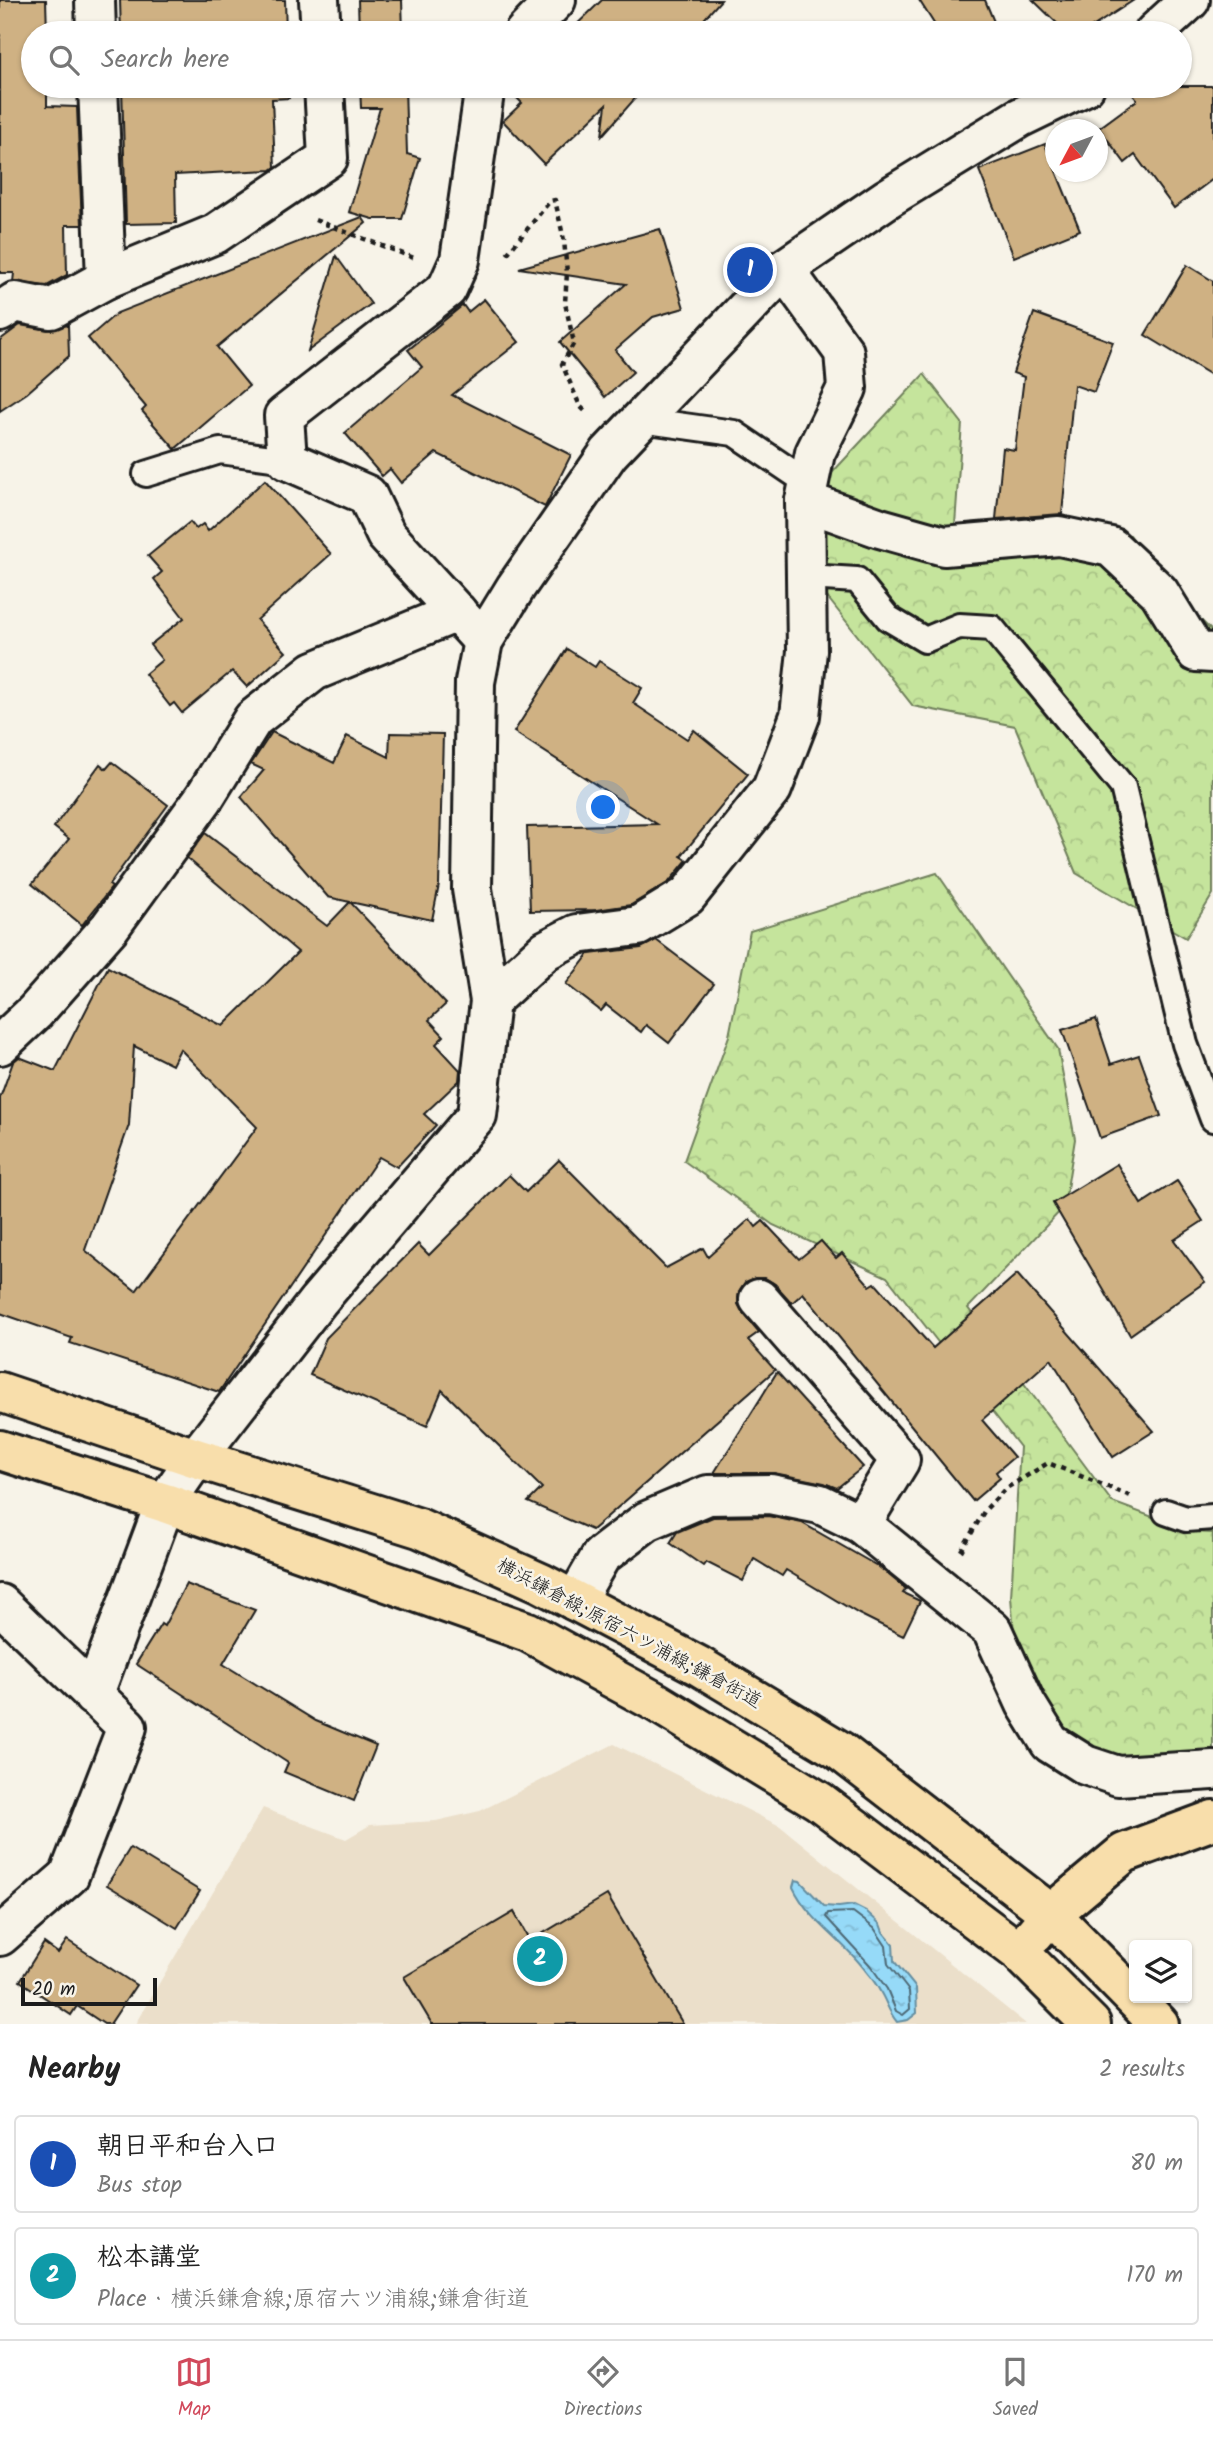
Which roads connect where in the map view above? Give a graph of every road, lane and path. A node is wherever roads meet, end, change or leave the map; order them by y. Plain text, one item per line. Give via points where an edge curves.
1 (95, 0) edge
2 (319, 0) edge
3 (556, 0) edge
4 (1190, 0) edge
5 (96, 21) edge
6 (320, 21) edge
7 (536, 21) edge
8 (1167, 21) edge
9 (99, 98) edge
10 (325, 98) edge
11 (483, 98) edge
12 (1060, 98) edge
13 (309, 218) dead end
14 (421, 248) dead end
15 (500, 262) dead end
16 (784, 269) junction
17 (107, 279) junction
18 (0, 312) edge
19 (631, 431) junction
20 (288, 460) junction
21 (146, 474) dead end
22 (807, 492) junction
23 (807, 577) junction
24 (457, 612) junction
25 (483, 641) junction
26 (1213, 653) edge
27 (490, 1001) junction
28 (0, 1045) edge
29 (1213, 1119) edge
30 (759, 1299) dead end
31 (0, 1392) edge
32 (0, 1450) edge
33 (196, 1458) junction
34 (165, 1503) junction
35 (1166, 1512) joint
36 (1213, 1517) edge
37 (861, 1524) junction
38 (940, 1588) junction
39 (575, 1601) junction
40 (0, 1604) edge
41 (93, 1696) junction
42 (1213, 1770) edge
43 (1213, 1820) edge
44 (1051, 1914) junction
45 (0, 1936) edge
46 (1019, 1952) junction
47 (1091, 2024) edge
48 (1159, 2024) edge

1 - 5 street
2 - 6 street
3 - 7 street
4 - 8 street
9 - 17 street
10 - 17 street via 328,158 215,234
11 - 20 street via 460,260 447,289 284,416
12 - 16 street via 912,183
13 - 14 path via 414,258
15 - 19 path via 555,200 564,240 565,303 574,343 562,364 580,406 591,418
16 - 19 street
16 - 22 street via 844,352 847,388 815,453
17 - 18 street via 51,309 15,302
19 - 22 lane via 734,433
19 - 25 street via 609,453
20 - 21 lane via 220,451
20 - 24 street via 367,495 386,535
22 - 23 street
22 - 26 street via 880,528 944,546 1059,536 1111,547 1159,592 1195,652
23 - 27 street via 807,651 800,716 772,789 687,897 638,926 577,934 546,950
23 - 29 lane via 857,580 888,618 925,640 958,626 992,628 1124,787 1185,1044
24 - 25 street
24 - 28 street via 314,671 253,719 204,798 110,927
25 - 27 street via 475,682 472,889
27 - 33 street via 477,1115 318,1301
30 - 37 street via 900,1460
31 - 33 main road, 横浜鎌倉線;原宿六ツ浦線;鎌倉街道
32 - 34 main road
33 - 34 street
33 - 39 main road, 横浜鎌倉線;原宿六ツ浦線;鎌倉街道 via 419,1528
34 - 41 street
34 - 46 main road via 528,1632 656,1702 819,1801
35 - 36 lane via 1186,1518
35 - 38 path via 1048,1463 1005,1489 985,1510
37 - 38 street
37 - 39 street via 820,1504 770,1493 708,1495 647,1521 601,1556
38 - 42 street via 992,1630 1026,1704 1050,1743 1084,1765 1118,1776
39 - 44 main road, 横浜鎌倉線;原宿六ツ浦線;鎌倉街道 via 839,1750
40 - 41 street
41 - 45 street via 127,1727 122,1740 69,1876
43 - 44 main road via 1124,1853
44 - 46 main road
44 - 48 main road, 横浜鎌倉線;原宿六ツ浦線;鎌倉街道
46 - 47 main road

